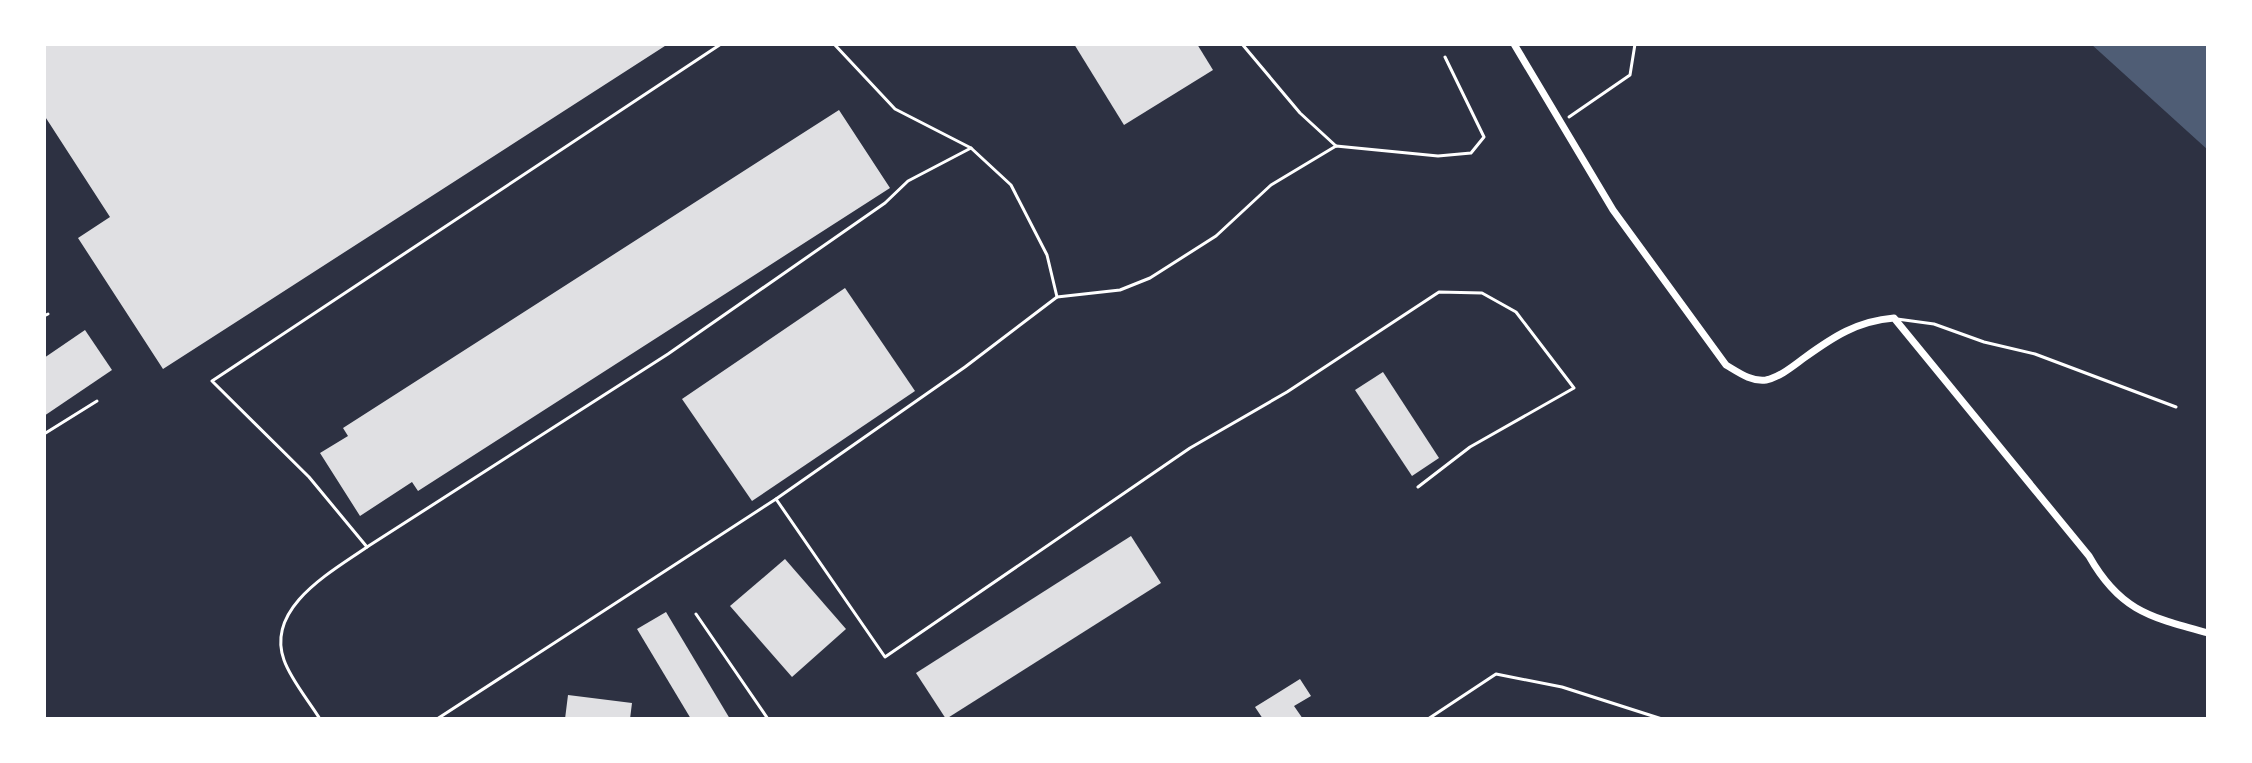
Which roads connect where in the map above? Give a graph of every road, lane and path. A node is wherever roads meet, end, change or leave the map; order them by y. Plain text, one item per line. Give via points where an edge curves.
1 (721, 44) edge
2 (834, 44) edge
3 (1242, 44) edge
4 (1514, 44) edge
5 (1635, 44) edge
6 (1445, 57) dead end
7 (1562, 121) junction
8 (1336, 146) junction
9 (971, 148) junction
10 (1057, 297) junction
11 (1894, 318) junction
12 (97, 401) dead end
13 (2176, 407) dead end
14 (44, 434) edge
15 (1418, 487) dead end
16 (776, 499) junction
17 (367, 547) junction
18 (696, 614) dead end
19 (2208, 633) edge
20 (320, 719) edge
21 (437, 719) edge
22 (768, 719) edge
23 (1428, 719) edge
24 (1662, 719) edge

1 - 17 lane via 212,381 309,477
2 - 9 lane via 895,109
3 - 8 lane via 1274,86
4 - 7 street
5 - 7 path via 1630,75
6 - 8 lane via 1484,137 1471,153 1438,156
7 - 11 street via 1613,210 1726,365 1748,378 1766,380 1839,333 1868,320
8 - 10 lane via 1271,185 1216,236 1150,278 1120,290
9 - 10 lane via 1011,185 1047,255
9 - 17 lane via 908,181 885,203 668,354
10 - 16 lane
11 - 13 lane via 1934,324 2035,354
11 - 19 street via 2089,556 2105,584 2134,608
12 - 14 lane
15 - 16 lane via 1470,447 1574,388 1516,312 1482,293 1439,292 1287,392 1190,448 885,657
16 - 21 lane
17 - 20 lane via 305,591 286,625 284,661
18 - 22 lane
23 - 24 lane via 1496,674 1562,687

